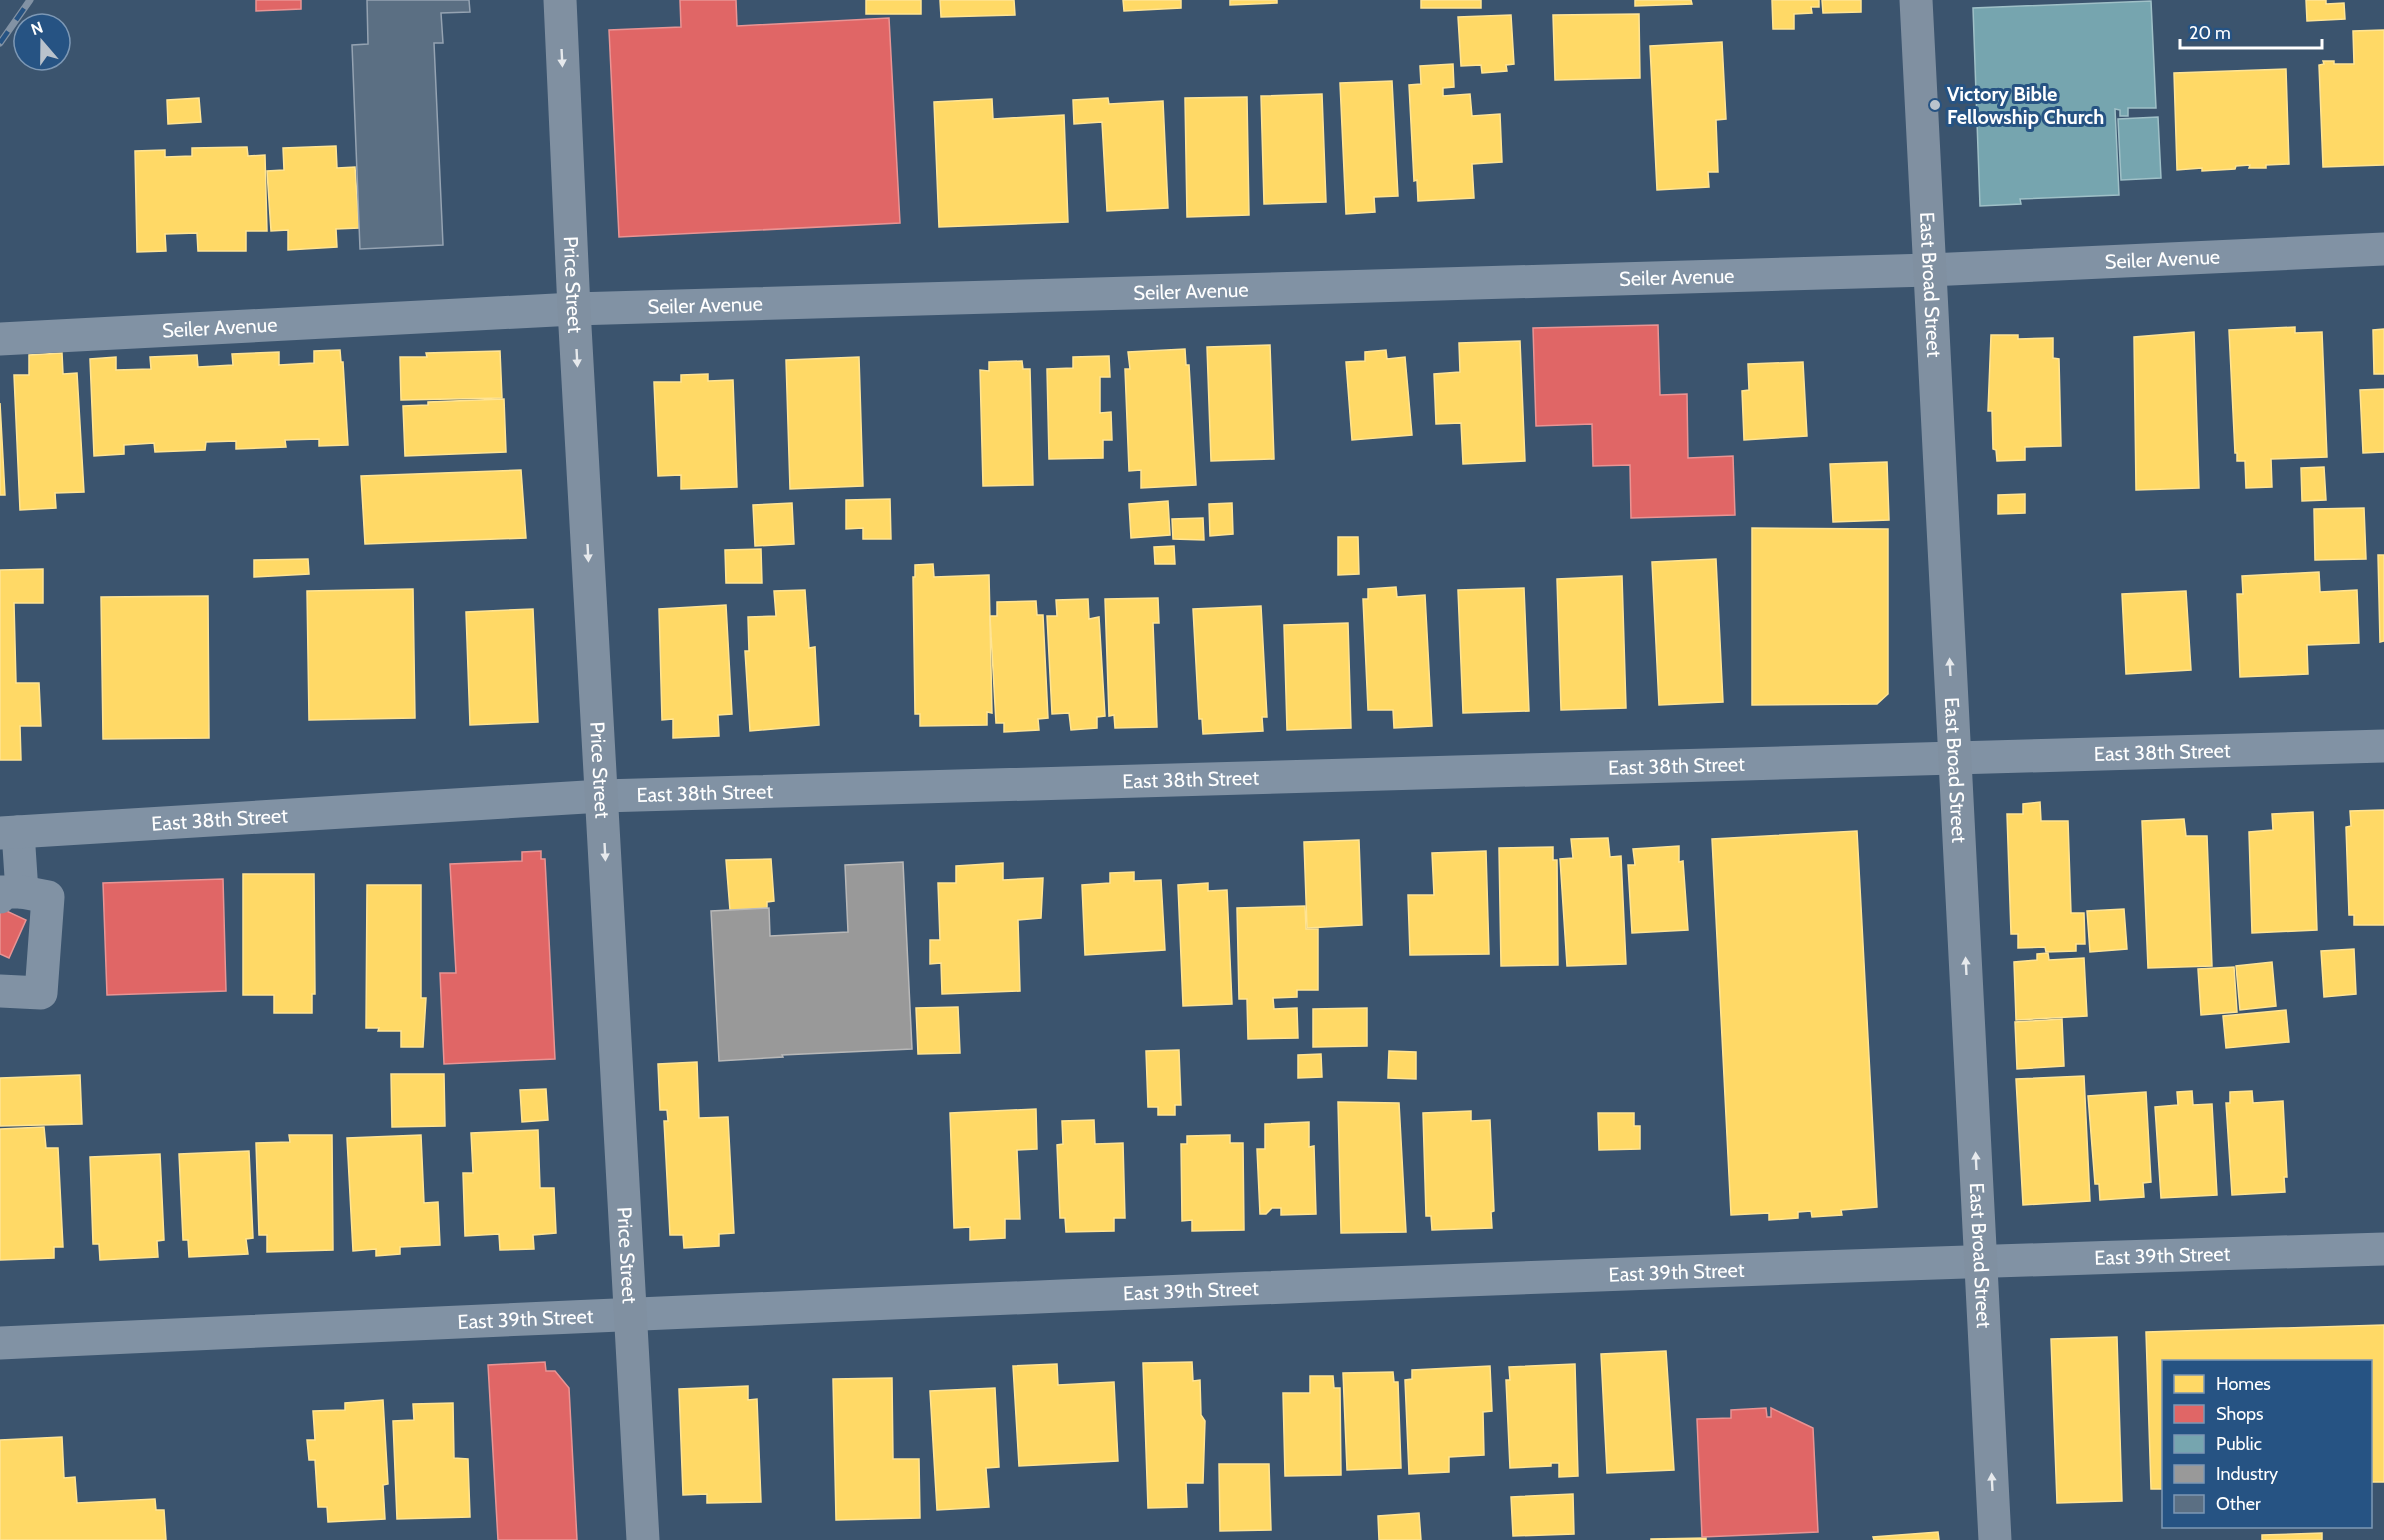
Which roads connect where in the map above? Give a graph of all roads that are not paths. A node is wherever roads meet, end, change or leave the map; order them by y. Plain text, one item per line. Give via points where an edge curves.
1 (560, 0) edge
2 (1916, 0) edge
3 (2384, 249) edge
4 (1929, 270) junction
5 (574, 309) junction
6 (0, 339) edge
7 (2384, 747) edge
8 (1955, 758) junction
9 (602, 796) junction
10 (9, 832) edge
11 (11, 895) edge
12 (0, 991) edge
13 (2384, 1249) edge
14 (1981, 1261) junction
15 (630, 1314) junction
16 (0, 1343) edge
17 (643, 1540) edge
18 (1995, 1540) edge

1 -> 5 main road, Price Street
2 - 4 main road, East Broad Street
3 - 4 street, Seiler Avenue
4 - 5 street, Seiler Avenue
8 -> 4 main road, East Broad Street
5 - 6 street, Seiler Avenue
5 -> 9 main road, Price Street
7 - 8 street, East 38th Street
8 - 9 street, East 38th Street
14 -> 8 main road, East Broad Street
9 - 10 street, East 38th Street
9 -> 15 main road, Price Street
10 - 11 street
11 - 12 street via 48,897 41,993
13 - 14 street, East 39th Street
14 - 15 street, East 39th Street
18 -> 14 main road, East Broad Street
15 - 16 street, East 39th Street
15 - 17 main road, Price Street

